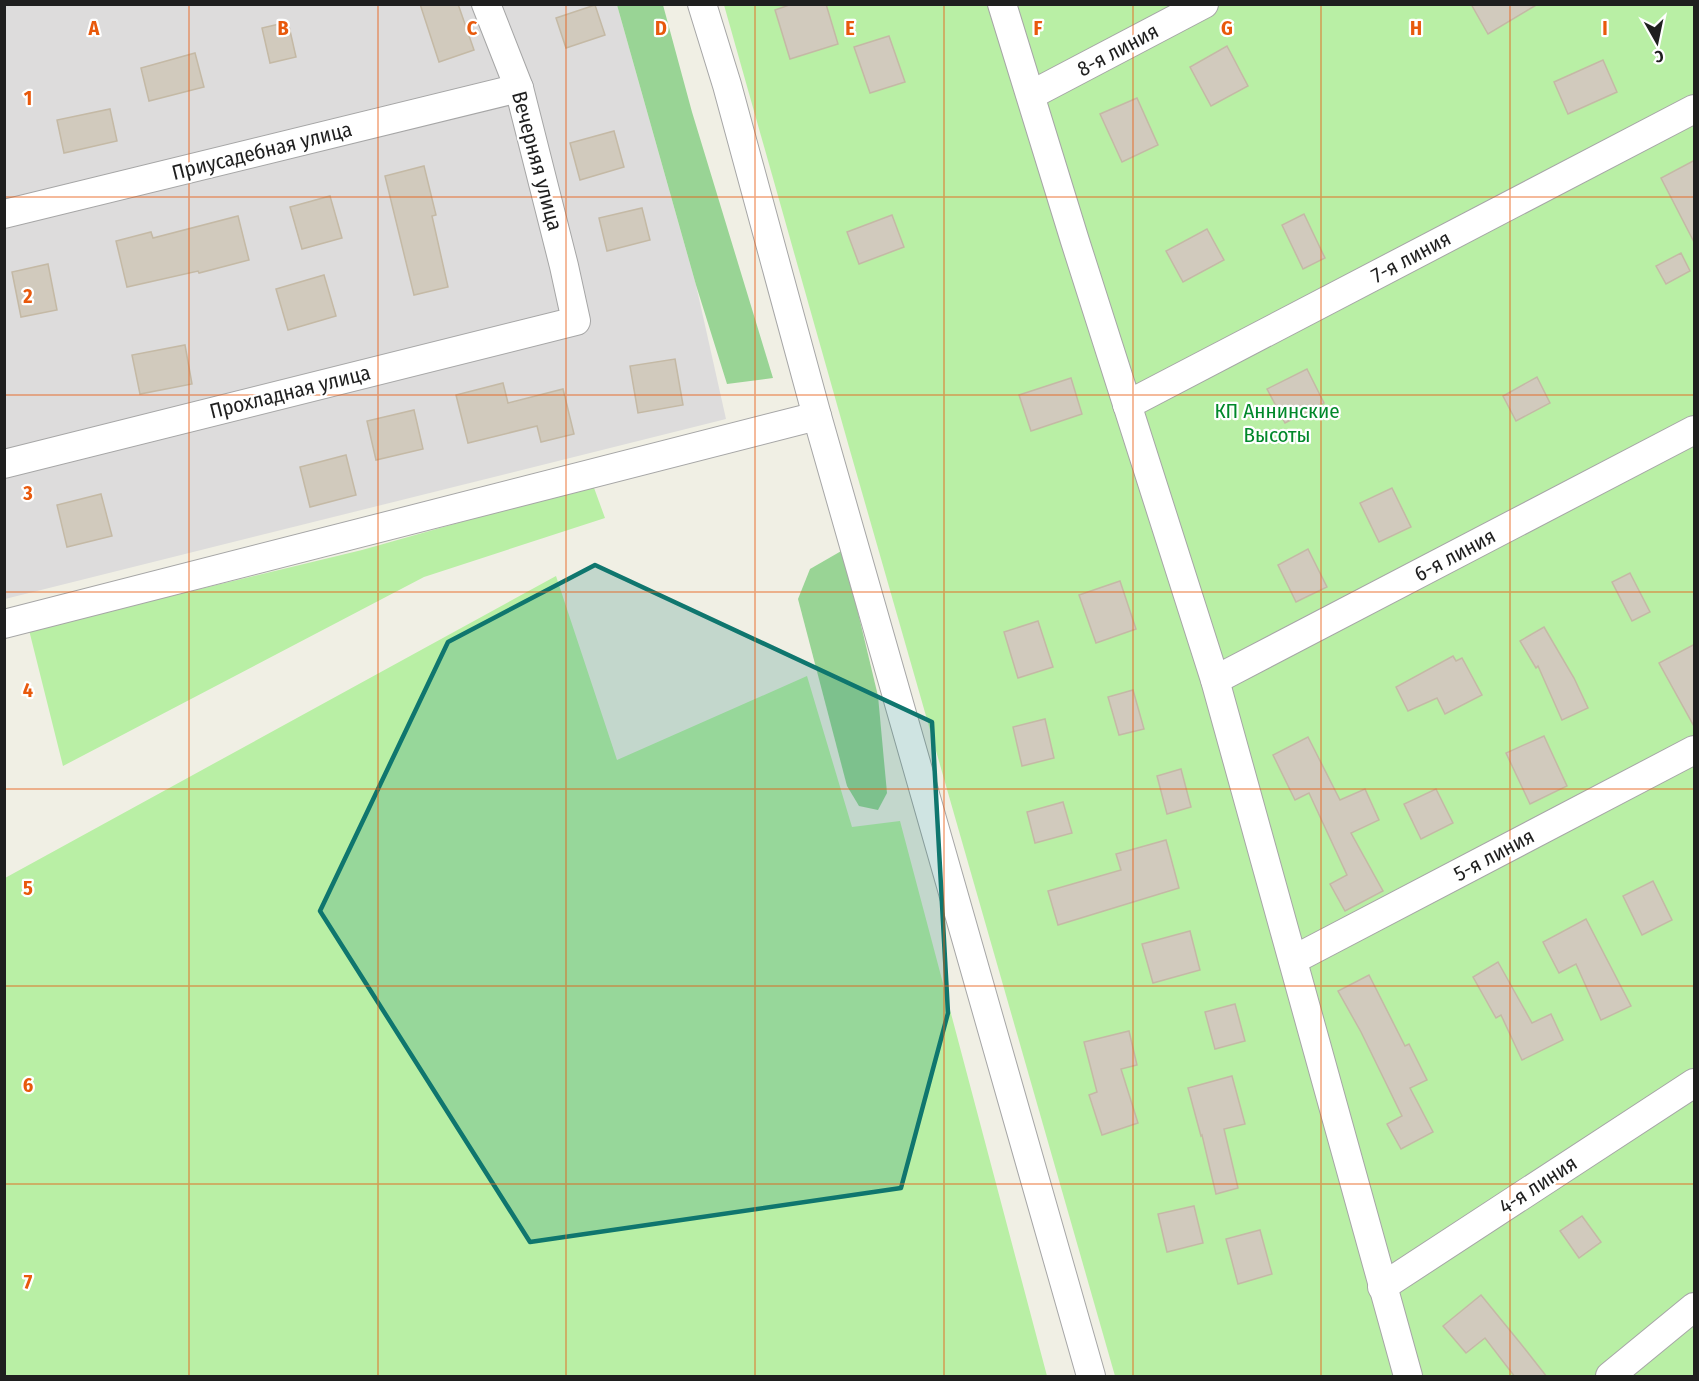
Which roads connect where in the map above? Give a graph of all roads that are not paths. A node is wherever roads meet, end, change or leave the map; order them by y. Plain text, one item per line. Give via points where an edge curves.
1 (486, 4) edge
2 (702, 4) edge
3 (1002, 4) edge
4 (1204, 4) edge
5 (519, 88) junction
6 (1031, 95) junction
7 (1695, 109) edge
8 (4, 214) edge
9 (576, 321) joint
10 (1127, 405) junction
11 (817, 416) junction
12 (1695, 430) edge
13 (4, 464) edge
14 (4, 624) edge
15 (1215, 680) junction
16 (1695, 750) edge
17 (1293, 960) junction
18 (1695, 1083) edge
19 (1382, 1287) junction
20 (1695, 1307) edge
21 (1090, 1377) edge
22 (1408, 1377) edge
23 (1610, 1377) edge

1 - 5 street, Вечерняя улица
2 - 11 street
3 - 6 street
4 - 6 street, 8-я линия
5 - 8 street, Приусадебная улица
5 - 9 street, Вечерняя улица
6 - 10 street
7 - 10 street, 7-я линия
9 - 13 street, Прохладная улица
10 - 15 street
11 - 14 street
11 - 21 street
12 - 15 street, 6-я линия
15 - 17 street
16 - 17 street, 5-я линия
17 - 19 street
18 - 19 street, 4-я линия
19 - 22 street
20 - 23 street

